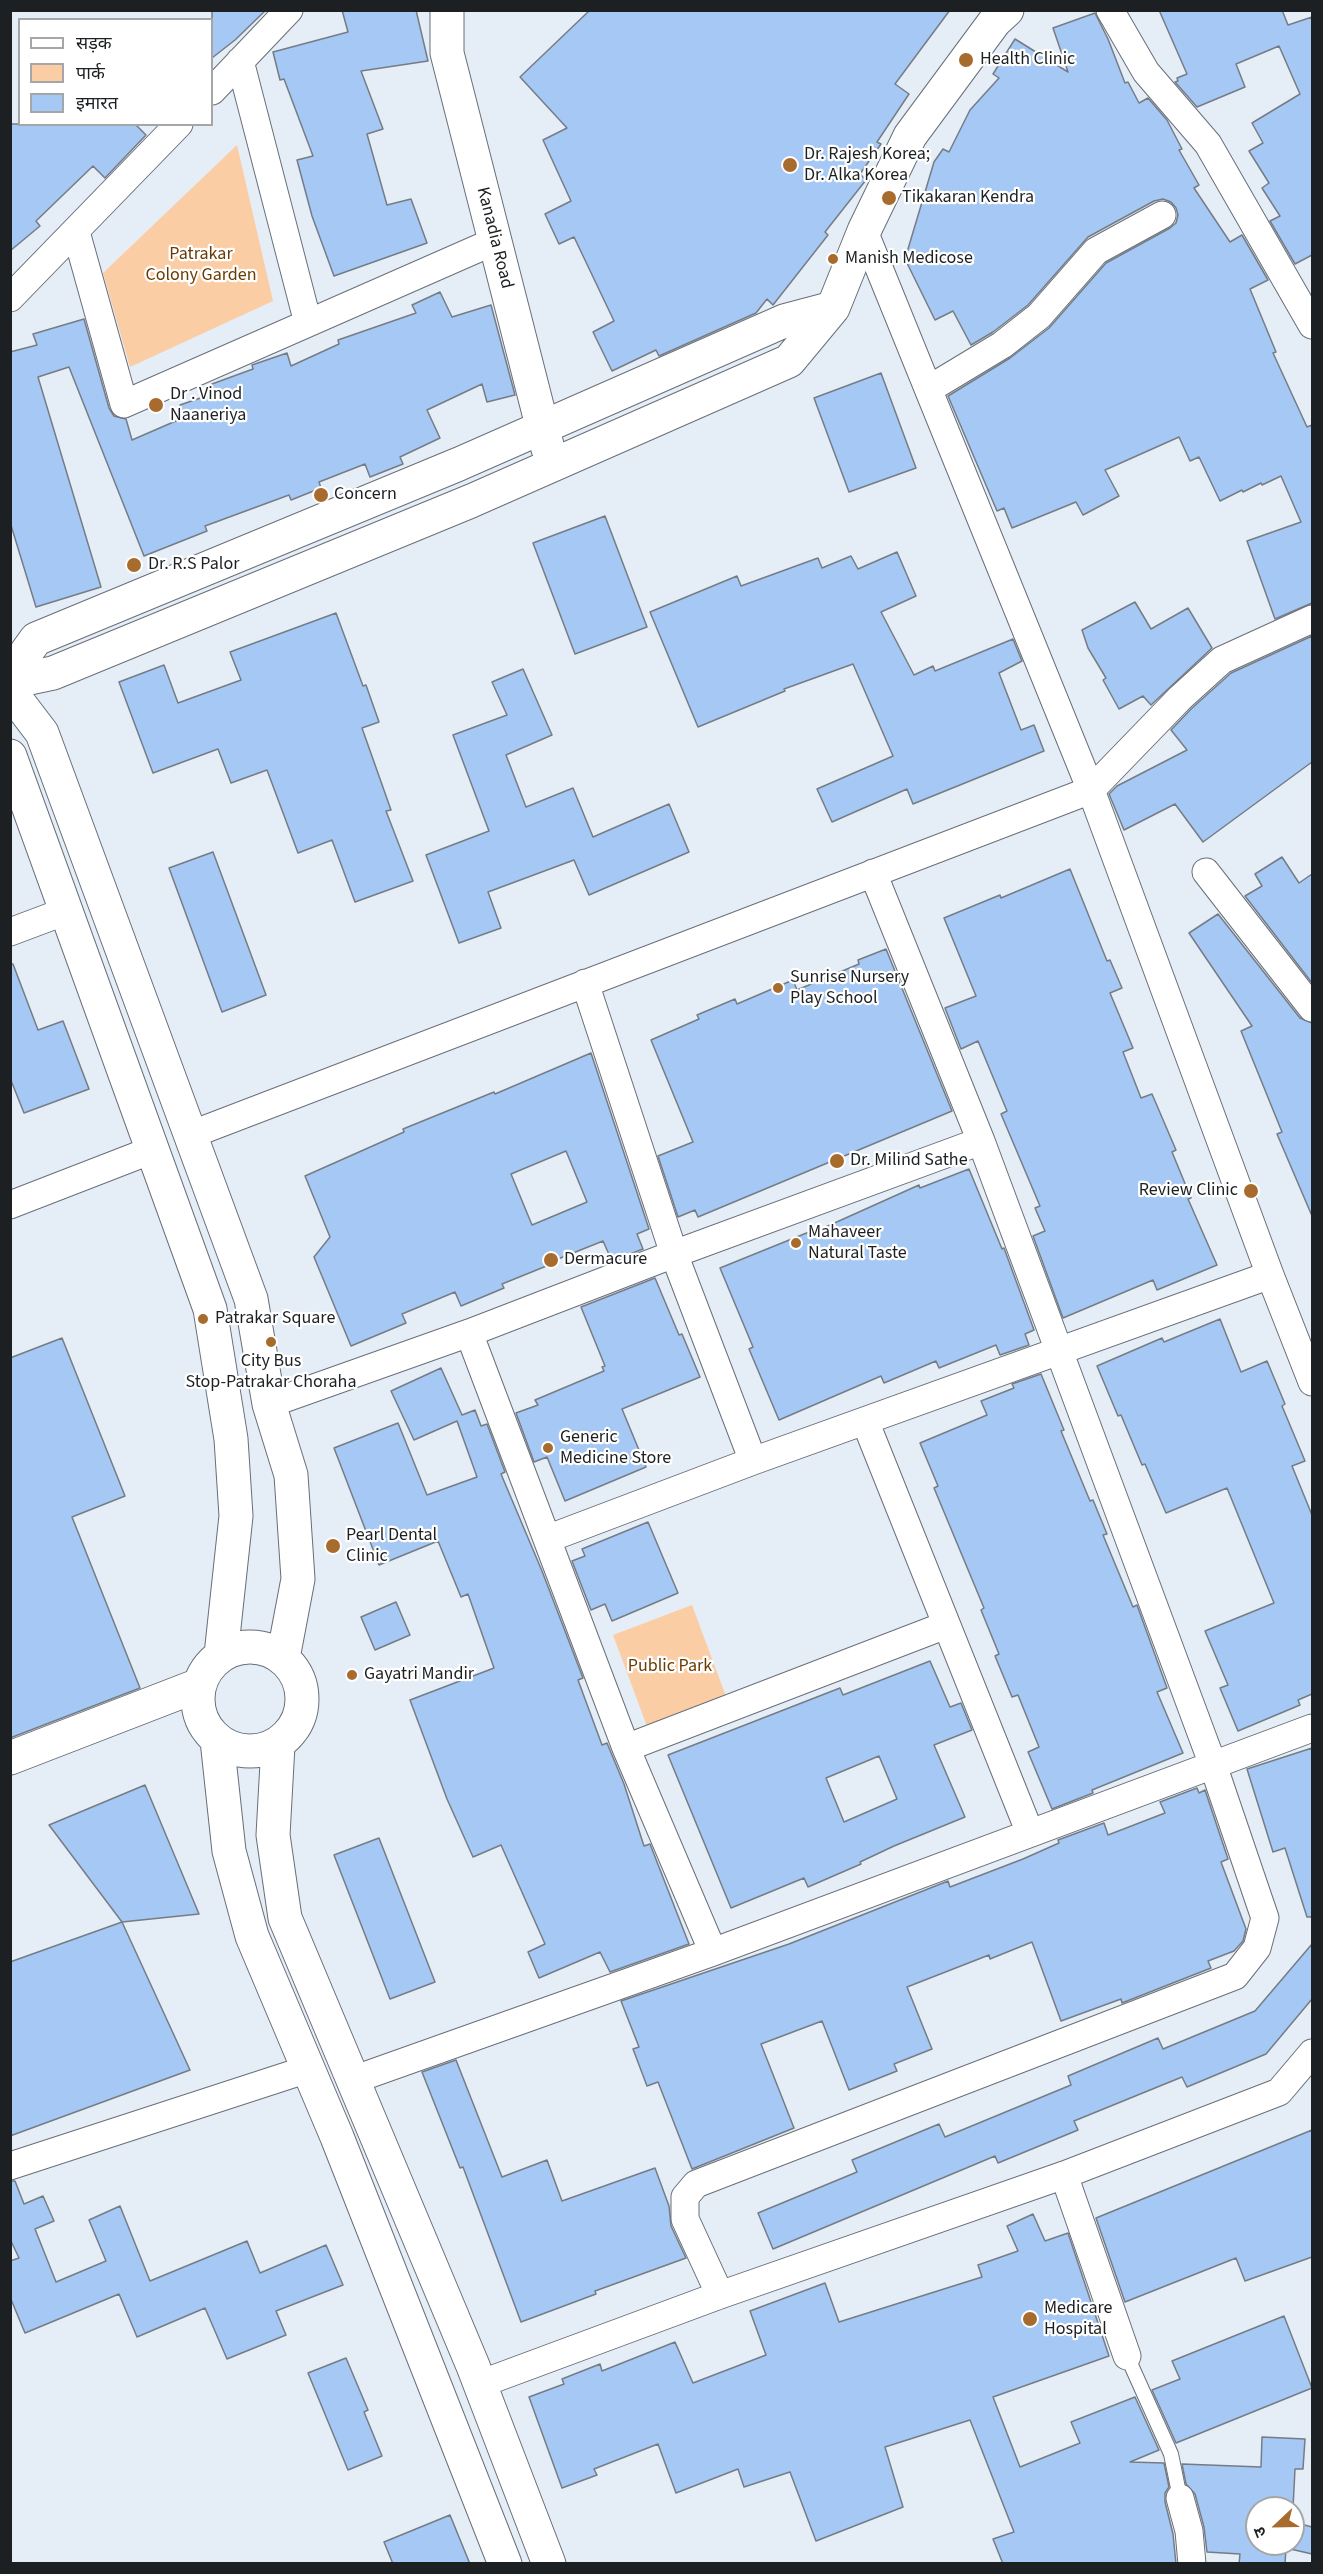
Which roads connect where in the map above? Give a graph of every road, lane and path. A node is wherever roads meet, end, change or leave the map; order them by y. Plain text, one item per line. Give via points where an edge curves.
1 (289, 10) edge
2 (447, 10) edge
3 (1007, 10) edge
4 (1110, 10) edge
5 (240, 61) junction
6 (213, 90) edge
7 (177, 126) edge
8 (1162, 214) dead end
9 (864, 231) junction
10 (76, 232) junction
11 (495, 241) junction
12 (10, 298) edge
13 (833, 308) junction
14 (308, 323) junction
15 (1312, 325) edge
16 (929, 388) junction
17 (542, 428) junction
18 (552, 465) junction
19 (1312, 619) edge
20 (10, 675) edge
21 (10, 682) edge
22 (10, 691) edge
23 (10, 756) edge
24 (1091, 790) junction
25 (1206, 872) dead end
26 (873, 873) junction
27 (66, 911) junction
28 (10, 932) edge
29 (585, 983) junction
30 (1312, 1008) edge
31 (190, 1135) junction
32 (981, 1141) junction
33 (152, 1150) junction
34 (10, 1205) edge
35 (674, 1254) junction
36 (1270, 1275) junction
37 (469, 1334) junction
38 (1060, 1351) junction
39 (1312, 1382) edge
40 (269, 1404) junction
41 (865, 1421) junction
42 (753, 1461) junction
43 (547, 1539) junction
44 (946, 1624) junction
45 (221, 1654) junction
46 (283, 1658) junction
47 (199, 1685) junction
48 (1312, 1728) edge
49 (217, 1740) junction
50 (278, 1744) junction
51 (626, 1748) junction
52 (10, 1758) edge
53 (1213, 1765) junction
54 (1030, 1833) junction
55 (713, 1952) junction
56 (1312, 2054) edge
57 (308, 2068) junction
58 (353, 2080) junction
59 (10, 2166) edge
60 (1064, 2175) junction
61 (720, 2295) junction
62 (1127, 2356) joint
63 (480, 2384) junction
64 (1180, 2498) joint
65 (505, 2564) edge
66 (549, 2564) edge
67 (1192, 2564) edge

1 - 5 street
2 - 11 main road, Kanadia Road via 447,53
3 - 9 main road via 910,136
4 - 15 street via 1146,72 1208,144
5 - 6 street
5 - 14 street
7 - 10 street
8 - 16 street via 1096,251 1033,321 1002,345
9 - 13 main road
9 - 16 street
10 - 12 street
10 - 14 street via 124,404
11 - 14 street
11 - 17 main road, Kanadia Road
13 - 17 main road via 784,321
13 - 18 main road via 789,361
16 - 24 street
17 - 18 main road, Kanadia Road
17 - 20 main road via 36,639
18 - 21 main road via 53,674
19 - 24 street via 1222,660
22 - 31 main road via 42,733
23 - 27 main road
24 - 26 street
24 - 36 street
25 - 30 street
26 - 29 street
26 - 32 street
27 - 28 street
27 - 33 main road
29 - 31 street
29 - 35 street
31 - 40 main road via 251,1299
32 - 35 street
32 - 38 street
33 - 34 street
33 - 45 main road via 210,1309 231,1439 236,1516
35 - 37 street
35 - 42 street
36 - 38 street
36 - 39 street
37 - 40 street
37 - 43 street
38 - 41 street
38 - 53 street
40 - 46 main road via 291,1475 298,1579
41 - 42 street
41 - 44 street
42 - 43 street
43 - 51 street
44 - 51 street
44 - 54 street
45 - 46 main road via 244,1646 264,1648
45 - 47 main road via 208,1666
46 - 50 main road via 296,1672 303,1694 300,1715 291,1732
47 - 49 main road via 197,1705 203,1723
47 - 52 main road
48 - 53 street
49 - 50 main road via 234,1750 256,1752
49 - 57 main road via 229,1851 252,1936
50 - 58 main road via 273,1835 285,1918
51 - 55 street
53 - 54 street
53 - 61 street via 1265,1918 1257,1948 1235,1976 696,2184 685,2197 685,2219
54 - 55 street
55 - 58 street
56 - 60 street via 1279,2092
57 - 59 street
57 - 65 main road
58 - 63 main road
60 - 61 street
60 - 62 street
61 - 63 street
62 - 64 lane via 1171,2454
63 - 66 main road
64 - 67 street

